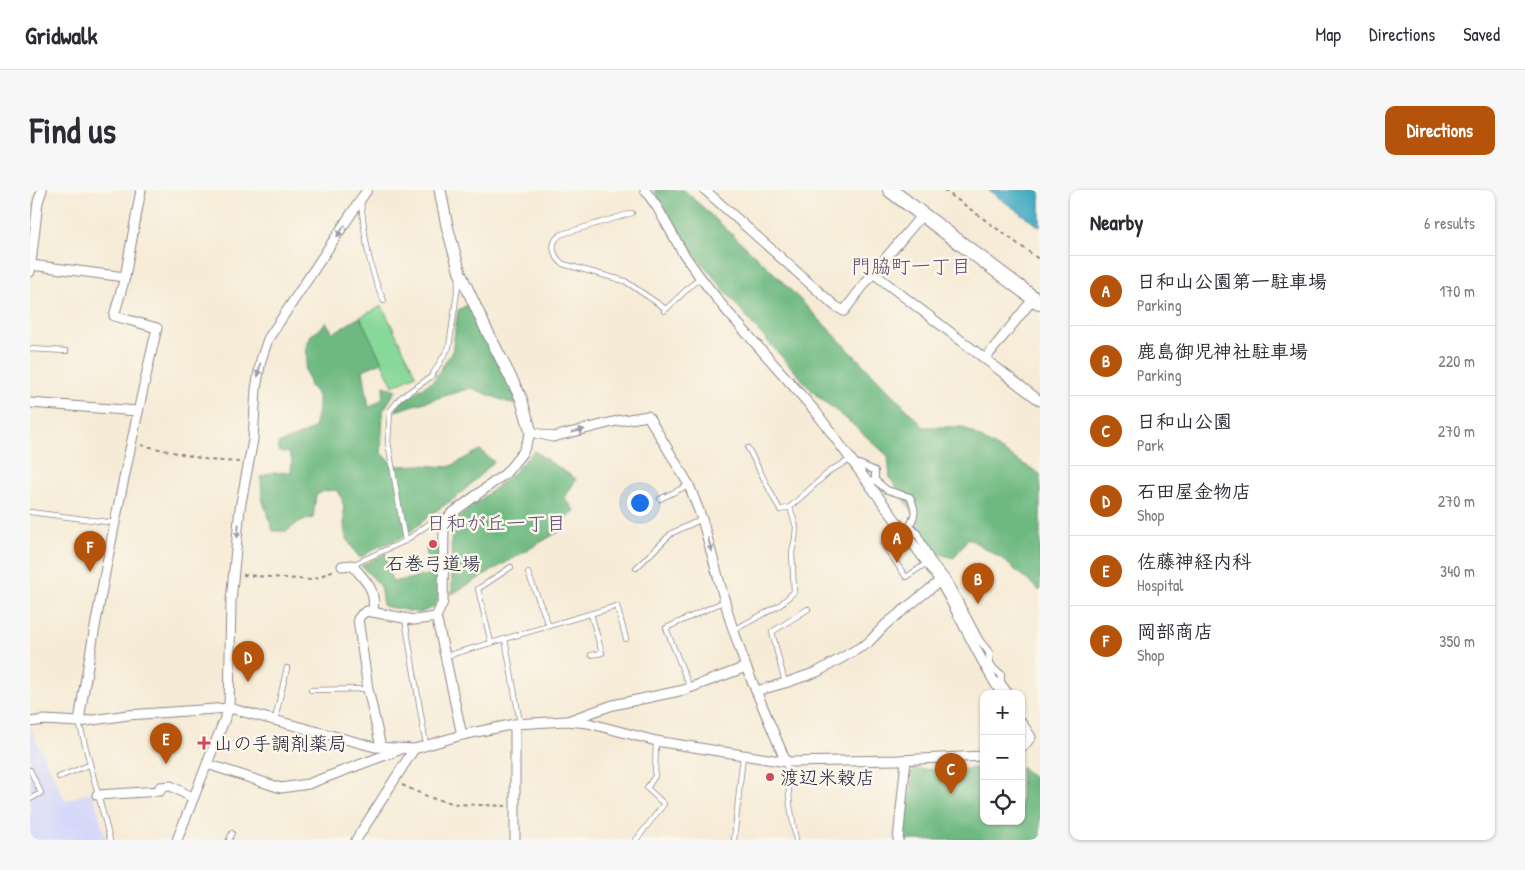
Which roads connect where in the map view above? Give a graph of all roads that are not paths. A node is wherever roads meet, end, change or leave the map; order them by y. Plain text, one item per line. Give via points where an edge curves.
1 (42, 190) edge
2 (141, 190) edge
3 (367, 190) edge
4 (440, 190) edge
5 (645, 190) edge
6 (704, 190) edge
7 (890, 190) edge
8 (361, 200) junction
9 (632, 213) dead end
10 (922, 215) junction
11 (30, 268) edge
12 (460, 273) junction
13 (873, 273) junction
14 (125, 277) junction
15 (700, 277) junction
16 (384, 301) dead end
17 (1037, 301) edge
18 (30, 349) edge
19 (66, 351) dead end
20 (985, 359) junction
21 (1040, 401) edge
22 (30, 403) edge
23 (138, 411) junction
24 (531, 432) junction
25 (748, 448) dead end
26 (854, 462) junction
27 (871, 481) junction
28 (689, 485) junction
29 (660, 499) dead end
30 (790, 507) junction
31 (30, 512) edge
32 (447, 519) junction
33 (702, 519) junction
34 (115, 523) junction
35 (906, 528) junction
36 (404, 541) junction
37 (927, 563) junction
38 (352, 565) junction
39 (342, 566) road end
40 (511, 567) dead end
41 (636, 568) dead end
42 (528, 573) dead end
43 (944, 581) junction
44 (725, 601) junction
45 (808, 609) dead end
46 (373, 612) junction
47 (591, 614) junction
48 (436, 617) junction
49 (405, 619) junction
50 (549, 626) junction
51 (734, 630) junction
52 (505, 639) junction
53 (626, 639) dead end
54 (491, 643) junction
55 (591, 655) dead end
56 (446, 656) junction
57 (746, 667) junction
58 (287, 668) dead end
59 (785, 683) junction
60 (368, 688) junction
61 (690, 688) junction
62 (311, 690) dead end
63 (1000, 690) edge
64 (1007, 690) edge
65 (756, 691) junction
66 (229, 708) junction
67 (275, 720) junction
68 (567, 721) junction
69 (30, 722) edge
70 (79, 722) junction
71 (517, 724) junction
72 (1025, 728) edge
73 (462, 735) junction
74 (656, 741) junction
75 (1025, 744) edge
76 (426, 745) junction
77 (381, 747) junction
78 (404, 748) junction
79 (414, 749) junction
80 (743, 755) junction
81 (980, 756) edge
82 (906, 760) junction
83 (786, 762) junction
84 (207, 764) junction
85 (89, 765) junction
86 (30, 770) edge
87 (59, 777) dead end
88 (97, 795) junction
89 (30, 798) edge
90 (193, 798) junction
91 (232, 833) dead end
92 (110, 840) edge
93 (176, 840) edge
94 (229, 840) edge
95 (356, 840) edge
96 (515, 840) edge
97 (636, 840) edge
98 (734, 840) edge
99 (796, 840) edge
100 (898, 840) edge

1 - 11 street
2 - 14 street
3 - 8 street
4 - 12 street
5 - 15 street
6 - 13 street via 844,311
7 - 10 main road
8 - 16 lane via 366,248
8 -> 66 street via 268,339 261,360 253,440 240,508 231,602
9 - 15 lane via 562,234 558,236 553,252 564,264 625,282 665,310
10 - 13 street
10 - 17 main road
11 - 14 street
12 - 24 street via 521,398
12 - 36 lane via 449,347 431,377 400,398 390,412 388,442
13 - 20 street
14 - 23 street via 114,316 157,328
15 - 26 street via 816,412
17 - 20 street
18 - 19 lane
20 - 21 street
22 - 23 street
23 - 34 street
24 -> 28 street via 553,437 648,416
24 - 32 street via 524,452 506,473
25 - 30 lane via 780,510
26 - 27 street
26 - 27 street via 875,471
26 - 30 lane via 831,470
27 - 35 street
27 - 35 street via 910,497 916,508
28 - 29 lane
28 - 33 street
30 - 51 lane via 796,527 792,552 794,592 780,605
31 - 34 lane
32 - 36 lane via 440,516
32 - 48 street via 444,522 443,602
33 - 41 lane via 672,533
33 -> 44 street
34 - 70 street
35 - 37 street
35 - 37 lane via 883,544 906,577
35 - 43 street via 917,533
36 - 38 lane
37 - 43 street
38 - 39 street
38 - 46 street via 375,597
40 - 54 lane via 478,589
42 - 50 lane
43 - 59 street via 886,624 868,643 817,672
43 - 63 street
43 - 64 street via 989,652 992,668 1001,674 1001,682
44 - 51 street
44 - 61 lane via 666,628
45 - 59 lane via 772,632
46 - 49 street
46 - 60 street via 367,611 358,619
47 - 50 lane
47 - 53 lane via 617,606
47 - 55 lane via 602,653
48 - 49 street
48 - 56 street
49 - 76 lane
50 - 52 lane
51 - 57 street
52 - 54 lane
52 - 71 lane
54 - 56 lane
56 - 73 street
57 - 61 street
57 - 65 street
58 - 67 lane
59 - 65 street
60 - 62 lane
60 - 77 street
61 - 68 street via 613,705
65 - 83 street
66 - 67 street
66 - 70 street
66 - 84 street
67 - 77 street
68 - 71 street
68 - 74 street via 588,723
69 - 70 street
70 - 85 lane
71 - 73 street
71 - 96 street
72 - 75 street via 1031,737
73 - 76 street
74 - 80 street
74 - 97 lane via 655,776 647,788 664,804
76 - 79 street
77 - 78 street
78 - 79 street
78 - 84 street via 308,784 281,788
79 - 95 street
80 - 83 street
80 - 98 lane
81 - 82 street
82 - 83 street
82 - 100 street
83 - 99 lane
84 - 90 street
85 - 87 lane
85 - 88 lane
86 - 89 lane via 41,793
88 - 90 street via 160,791 160,787 171,786
88 - 92 lane
90 - 93 street
91 - 94 lane

